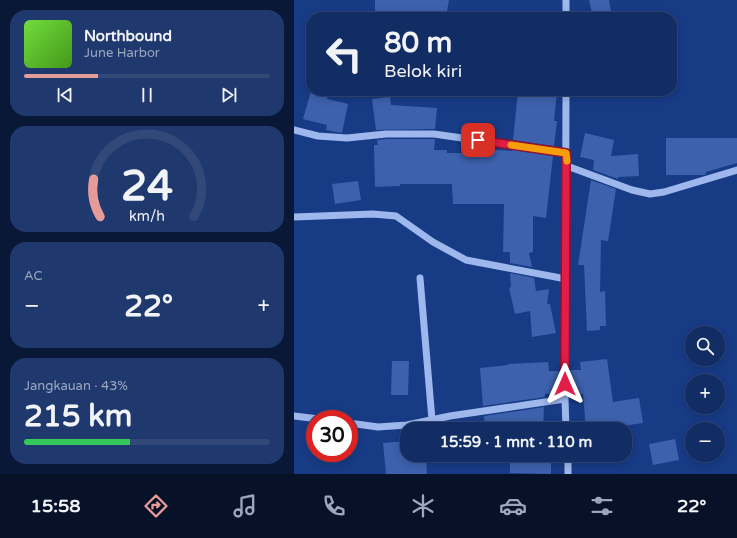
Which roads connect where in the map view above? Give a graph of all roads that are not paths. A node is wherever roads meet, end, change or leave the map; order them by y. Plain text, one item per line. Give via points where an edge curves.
1 (566, 0) edge
2 (566, 12) edge
3 (566, 96) edge
4 (294, 130) edge
5 (566, 153) junction
6 (567, 166) junction
7 (737, 170) edge
8 (294, 217) edge
9 (420, 278) dead end
10 (566, 279) junction
11 (565, 399) junction
12 (294, 416) edge
13 (306, 417) edge
14 (432, 420) junction
15 (566, 422) edge
16 (358, 424) edge
17 (568, 462) edge
18 (568, 474) edge

1 - 2 street
3 - 5 street
4 - 5 street via 318,136 347,138 386,134 434,134
5 - 6 street
6 - 7 street via 650,194
6 - 10 street
8 - 10 street via 373,214 396,216 433,242 466,260
9 - 14 street
10 - 11 street
11 - 14 street
11 - 15 street
12 - 13 street
14 - 16 street via 378,427
17 - 18 street

